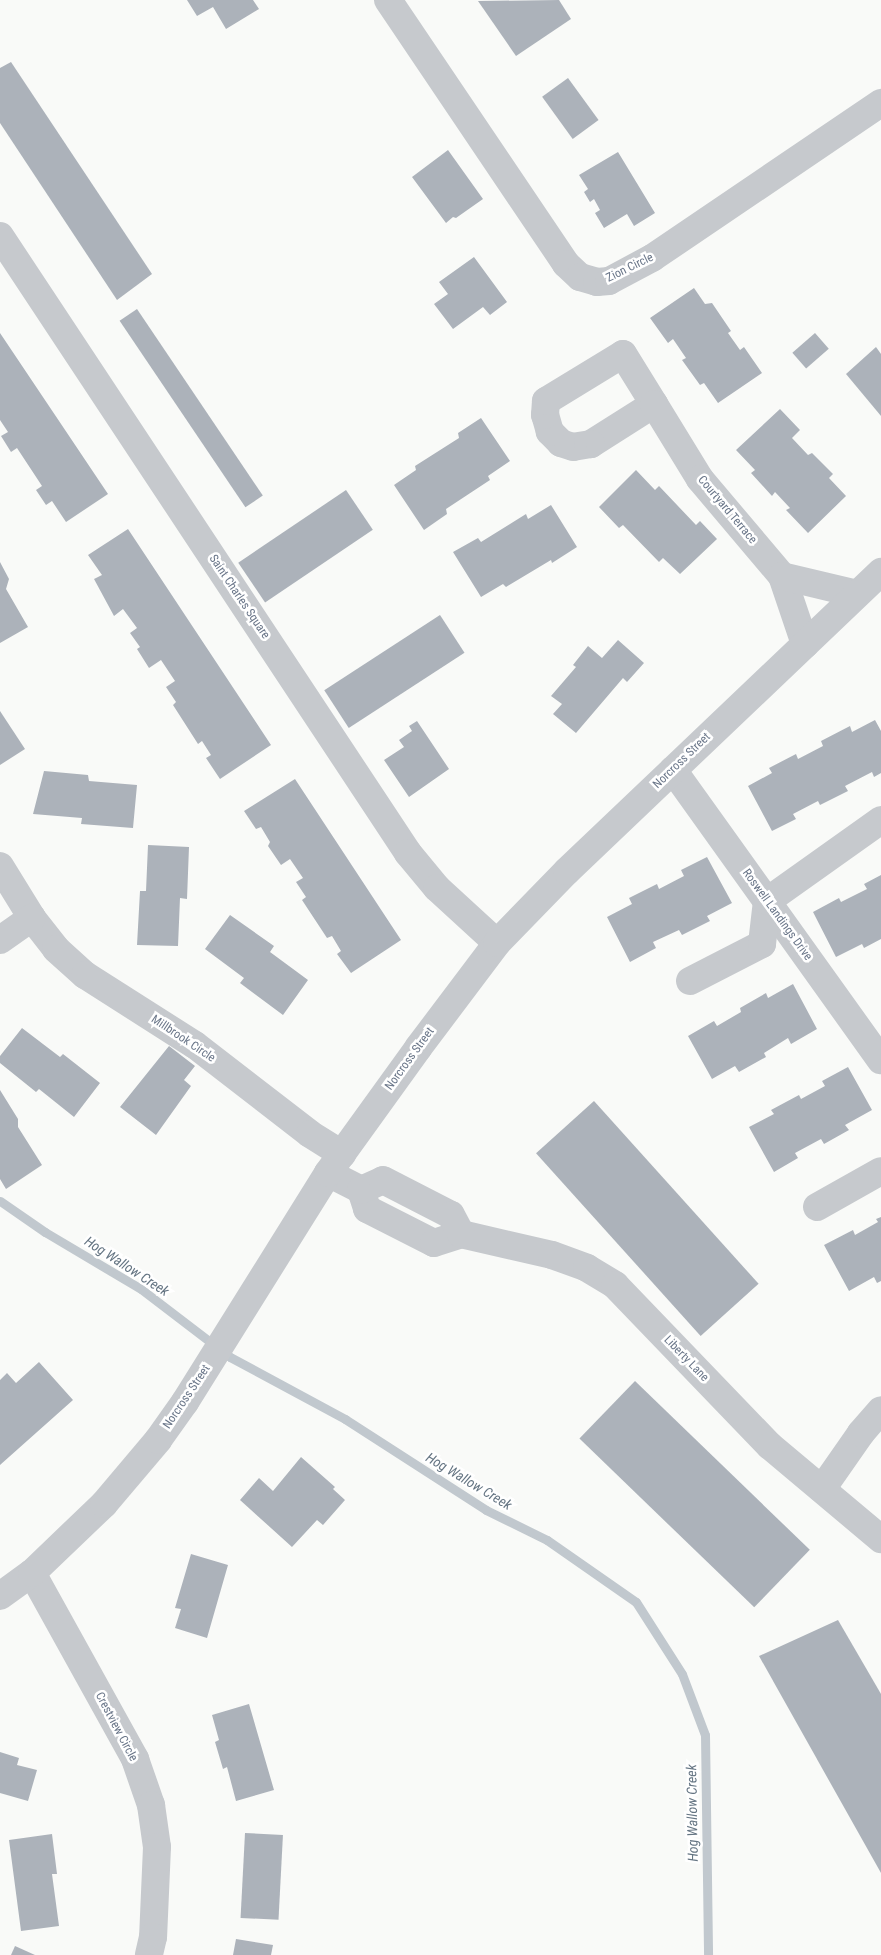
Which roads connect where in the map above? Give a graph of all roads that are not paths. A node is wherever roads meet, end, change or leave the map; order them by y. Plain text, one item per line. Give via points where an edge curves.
1 (388, 0) edge
2 (881, 103) edge
3 (0, 236) edge
4 (654, 404) junction
5 (881, 572) edge
6 (782, 576) junction
7 (857, 594) junction
8 (804, 644) junction
9 (672, 770) junction
10 (881, 820) edge
11 (0, 866) edge
12 (767, 901) junction
13 (32, 918) junction
14 (0, 940) edge
15 (497, 943) junction
16 (690, 981) dead end
17 (881, 1060) edge
18 (335, 1164) junction
19 (881, 1171) edge
20 (361, 1190) junction
21 (417, 1197) junction
22 (817, 1207) dead end
23 (400, 1226) junction
24 (461, 1234) junction
25 (881, 1410) edge
26 (822, 1489) junction
27 (881, 1539) edge
28 (32, 1573) junction
29 (0, 1596) edge
30 (149, 1955) edge

1 - 2 street, Zion Circle via 566,264 580,277 597,282 609,281 652,258
3 - 15 street, Saint Charles Square via 408,853 437,888
4 - 4 street, Courtyard Terrace via 623,354 546,401 545,414 550,432 561,443 573,447 591,444
4 - 6 street, Courtyard Terrace via 700,480
5 - 7 street, Norcross Street
6 - 7 street
6 - 8 street, Courtyard Terrace
7 - 8 street, Norcross Street
8 - 9 street, Norcross Street
9 - 12 street, Roswell Landings Drive
9 - 15 street, Norcross Street
10 - 12 street
11 - 13 street, Millbrook Circle
12 - 16 street via 762,944
12 - 17 street, Roswell Landings Drive
13 - 14 street
13 - 18 street, Millbrook Circle via 56,950 86,976 195,1045 310,1134
15 - 18 street, Norcross Street
18 - 20 street
18 - 28 street, Norcross Street via 158,1440 104,1504
19 - 22 street
20 - 21 street via 383,1180
20 - 23 street via 366,1209
21 - 23 street
21 - 24 street via 451,1215
23 - 24 street via 434,1243
24 - 26 street, Liberty Lane via 552,1255 588,1268 615,1285 770,1446
25 - 26 street
26 - 27 street, Liberty Lane
28 - 29 street, Norcross Street
28 - 30 street, Crestview Circle via 135,1759 151,1806 157,1847 153,1937

